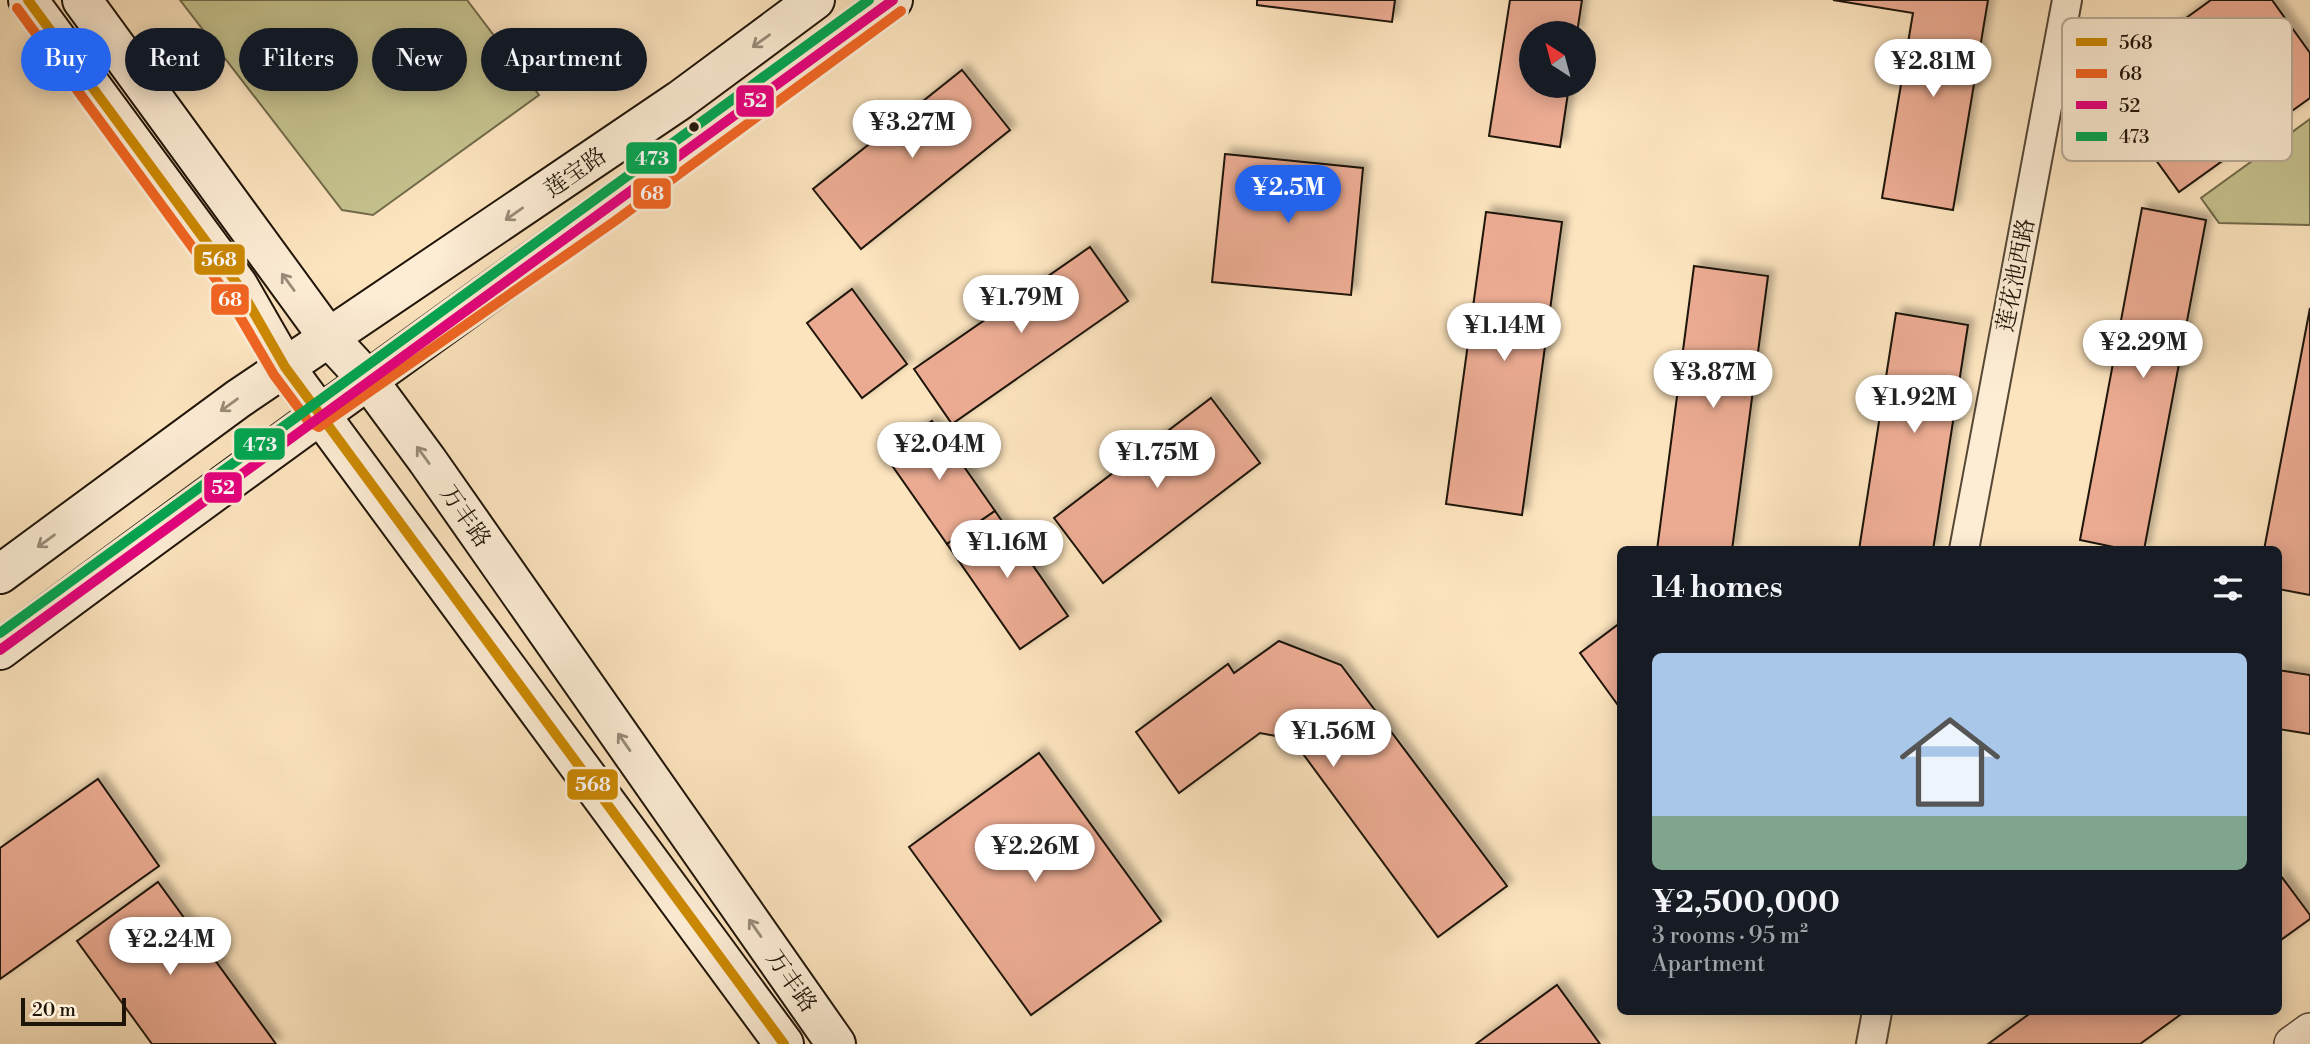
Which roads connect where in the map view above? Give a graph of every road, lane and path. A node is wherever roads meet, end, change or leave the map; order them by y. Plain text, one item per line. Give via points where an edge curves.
1 (28, 0) edge
2 (82, 0) edge
3 (815, 0) edge
4 (893, 0) edge
5 (2067, 0) edge
6 (2064, 18) edge
7 (2062, 27) edge
8 (328, 337) junction
9 (285, 367) junction
10 (368, 380) junction
11 (319, 413) junction
12 (1965, 546) edge
13 (0, 574) edge
14 (0, 650) edge
15 (1876, 1015) edge
16 (2310, 1031) edge
17 (784, 1044) edge
18 (836, 1044) edge
19 (1871, 1044) edge
20 (2292, 1044) edge

1 - 9 main road, 万丰路 via 238,285
8 -> 2 main road, 万丰路
3 -> 8 main road, 莲宝路 via 657,116
4 - 10 main road
5 - 6 street, 莲花池西路
7 - 12 street, 莲花池西路
8 - 9 main road, 莲宝路
8 - 10 main road, 万丰路
9 - 11 main road, 万丰路
9 -> 13 main road, 莲宝路
10 - 11 main road
18 -> 10 main road, 万丰路
11 - 14 main road
11 - 17 main road, 万丰路
15 - 19 street
16 - 20 street

